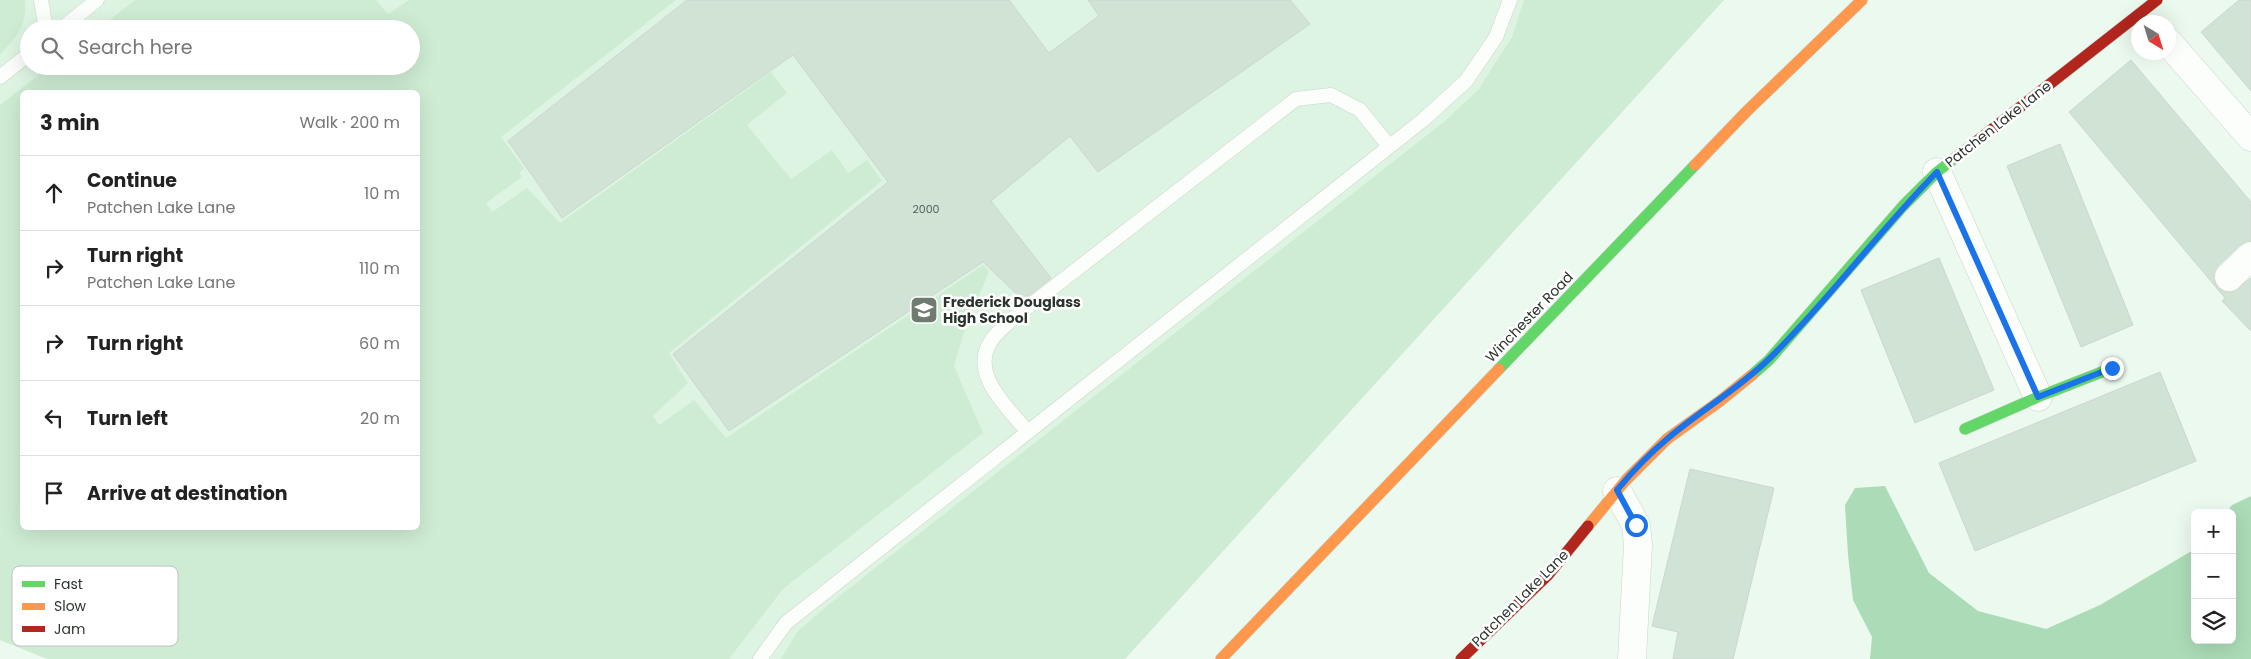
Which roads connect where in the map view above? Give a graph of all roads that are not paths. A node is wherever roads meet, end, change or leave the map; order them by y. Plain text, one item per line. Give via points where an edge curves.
1 (41, 0) edge
2 (97, 0) edge
3 (1510, 0) edge
4 (1862, 0) edge
5 (2150, 12) edge
6 (44, 20) edge
7 (72, 20) edge
8 (2176, 51) edge
9 (20, 61) edge
10 (0, 77) edge
11 (2251, 137) edge
12 (1389, 146) junction
13 (1937, 172) junction
14 (2251, 256) edge
15 (2229, 277) dead end
16 (2112, 368) dead end
17 (2038, 397) junction
18 (1965, 429) dead end
19 (1028, 432) junction
20 (1617, 490) junction
21 (760, 659) edge
22 (1221, 659) edge
23 (1461, 659) edge
24 (1632, 659) edge

1 - 6 lane
2 - 7 lane
3 - 12 lane via 1496,37 1466,81
4 - 22 main road, Winchester Road via 1740,118
5 - 13 main road, Patchen Lake Lane
8 - 11 street
9 - 10 lane
12 - 19 lane
12 - 19 lane via 1360,110 1331,95 1296,99 1010,321 990,341 984,362 990,385
13 - 17 street
13 - 20 main road, Patchen Lake Lane via 1903,206 1769,360 1667,439
14 - 15 street
16 - 17 main road
17 - 18 main road
19 - 21 lane via 786,623
20 - 23 main road, Patchen Lake Lane via 1548,574
20 - 24 street via 1636,525 1638,545

